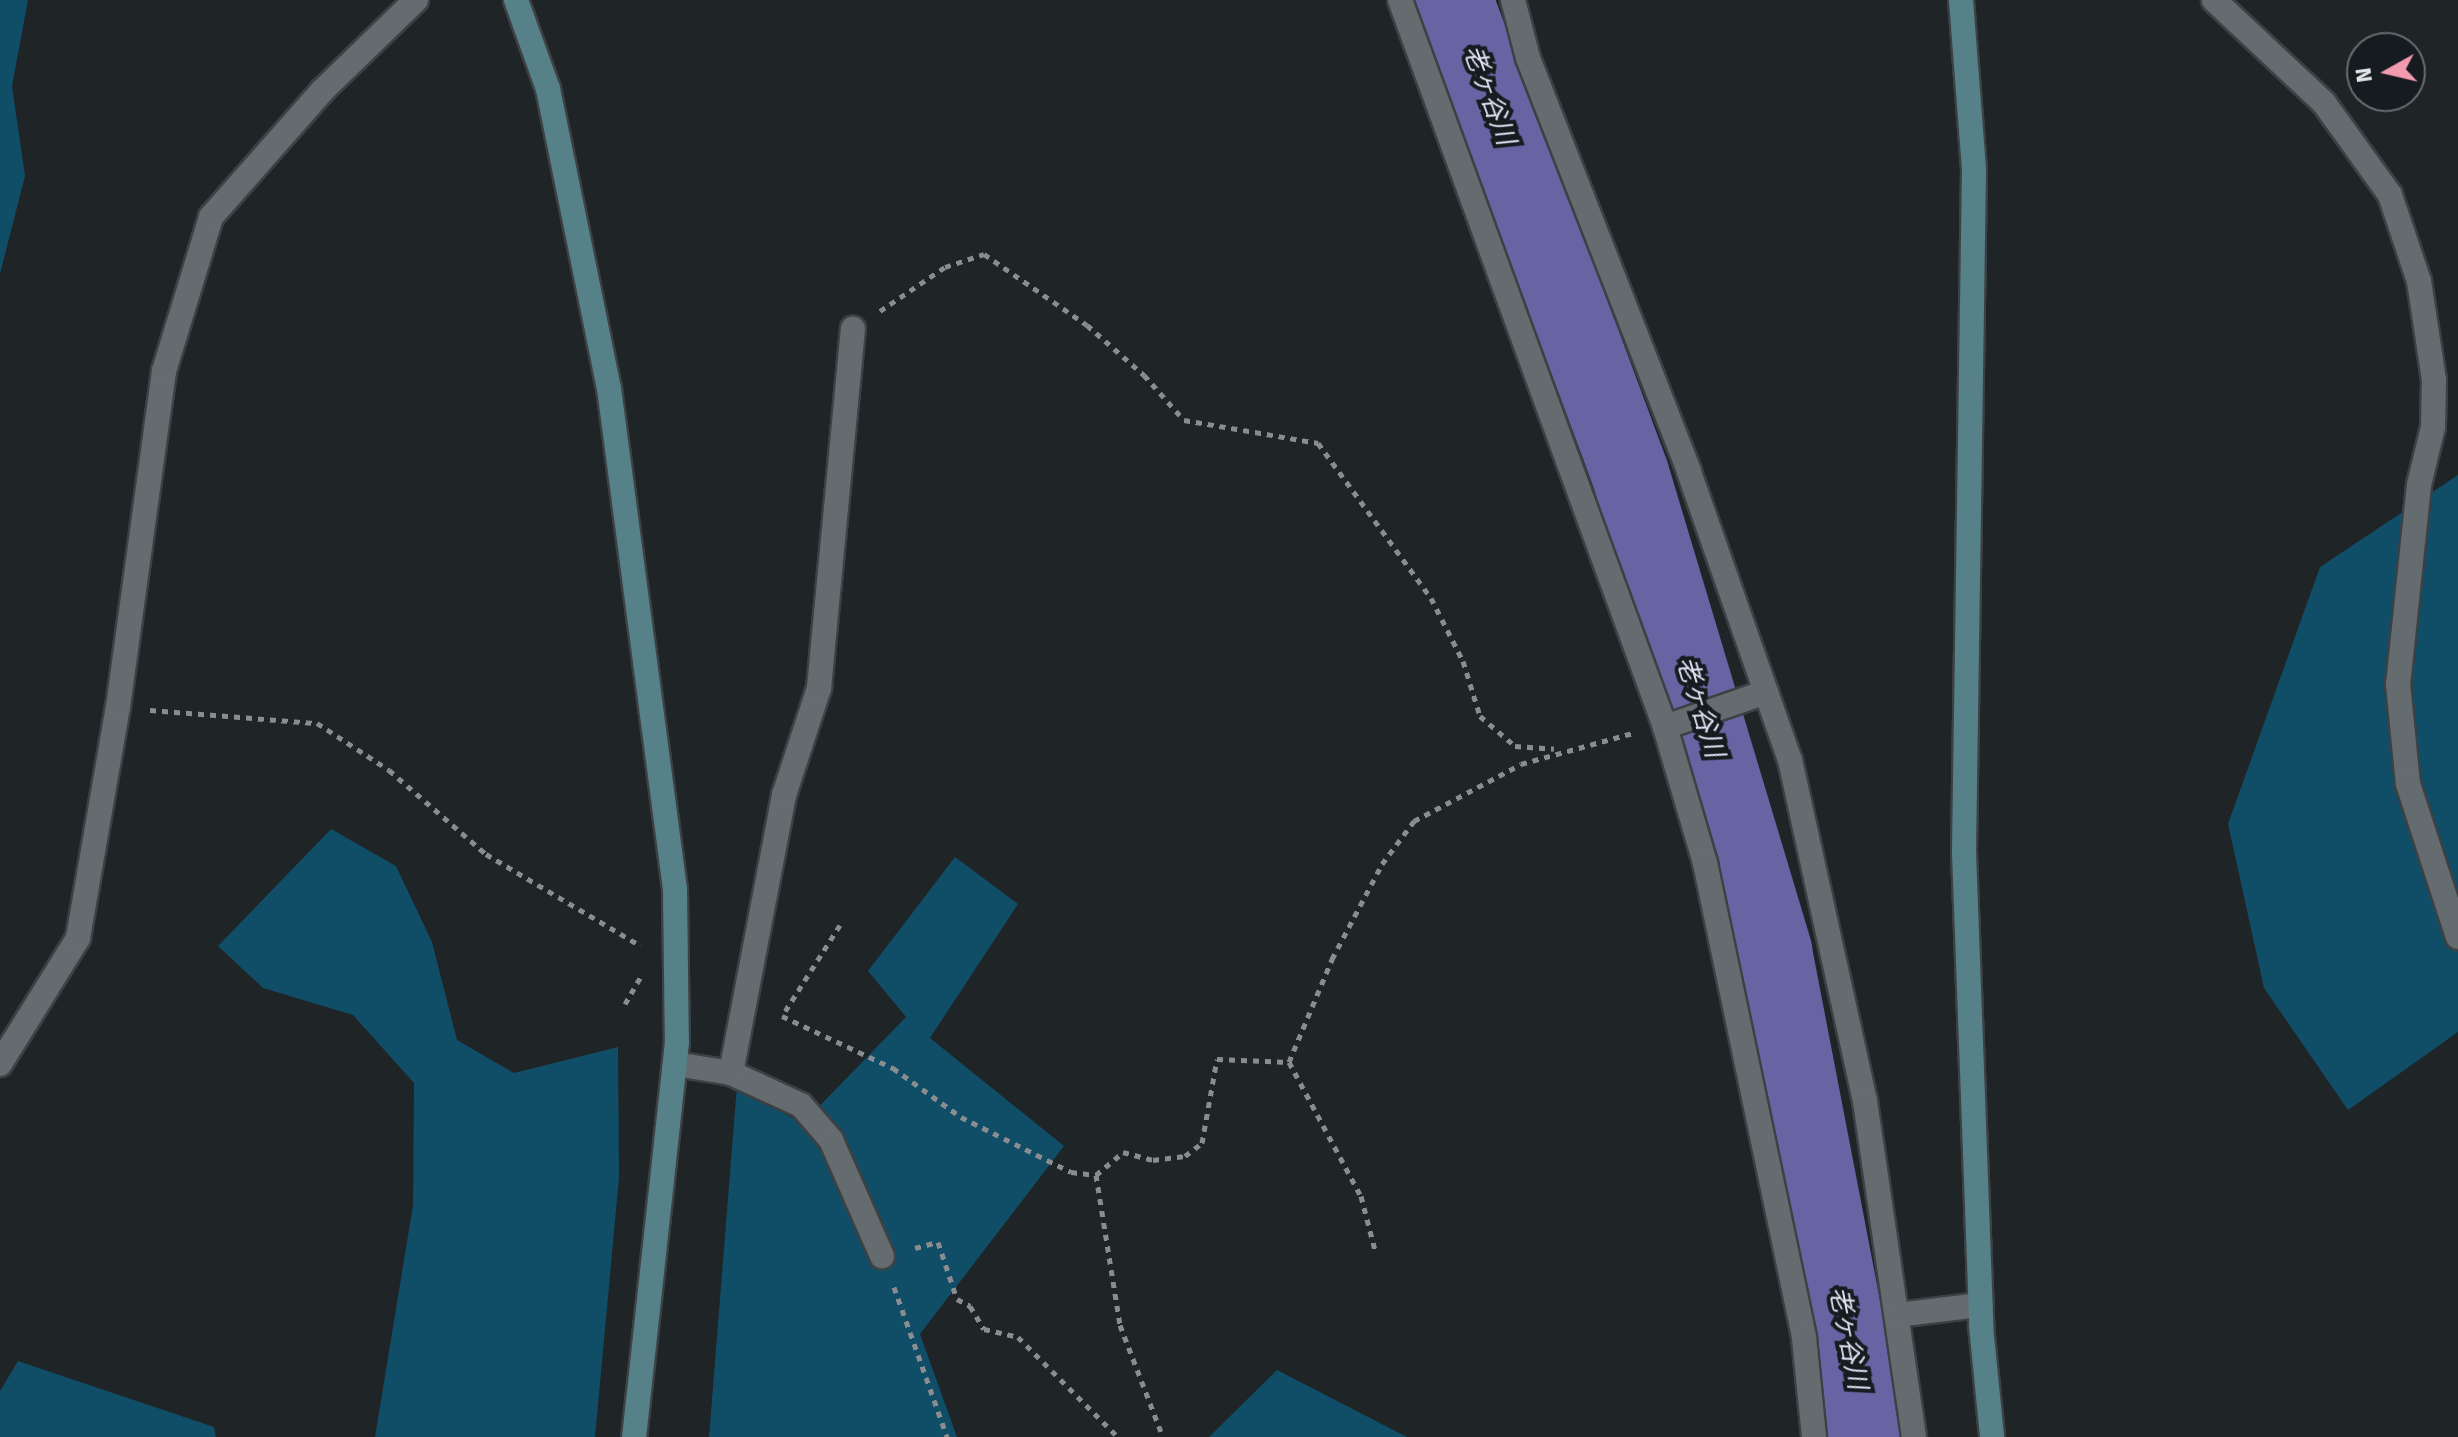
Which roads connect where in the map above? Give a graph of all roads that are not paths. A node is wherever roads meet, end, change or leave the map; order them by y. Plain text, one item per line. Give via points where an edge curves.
1 (416, 0) edge
2 (516, 0) edge
3 (1400, 0) edge
4 (1513, 0) edge
5 (1961, 0) edge
6 (2214, 0) edge
7 (853, 329) road end
8 (1766, 692) junction
9 (1665, 727) junction
10 (2458, 937) edge
11 (0, 1064) edge
12 (675, 1064) junction
13 (731, 1073) junction
14 (882, 1256) road end
15 (1980, 1305) junction
16 (1898, 1315) junction
17 (634, 1437) edge
18 (1814, 1437) edge
19 (1914, 1437) edge
20 (1992, 1437) edge

1 - 11 street via 322,91 211,217 164,371 118,707 78,938
2 - 12 street via 548,89 609,388 675,889
3 - 9 street
4 - 8 street via 1528,58 1689,472
5 - 15 street via 1974,169 1964,852
6 - 10 street via 2324,103 2390,195 2419,281 2434,380 2433,427 2417,499 2398,684 2408,784
7 - 13 street via 819,688 784,795
8 - 9 street
8 - 16 street via 1790,760 1865,1101
9 - 18 street via 1705,863 1804,1338
12 - 13 street
12 - 17 street
13 - 14 street via 801,1105 831,1140
15 - 16 street
15 - 20 street
16 - 19 street

